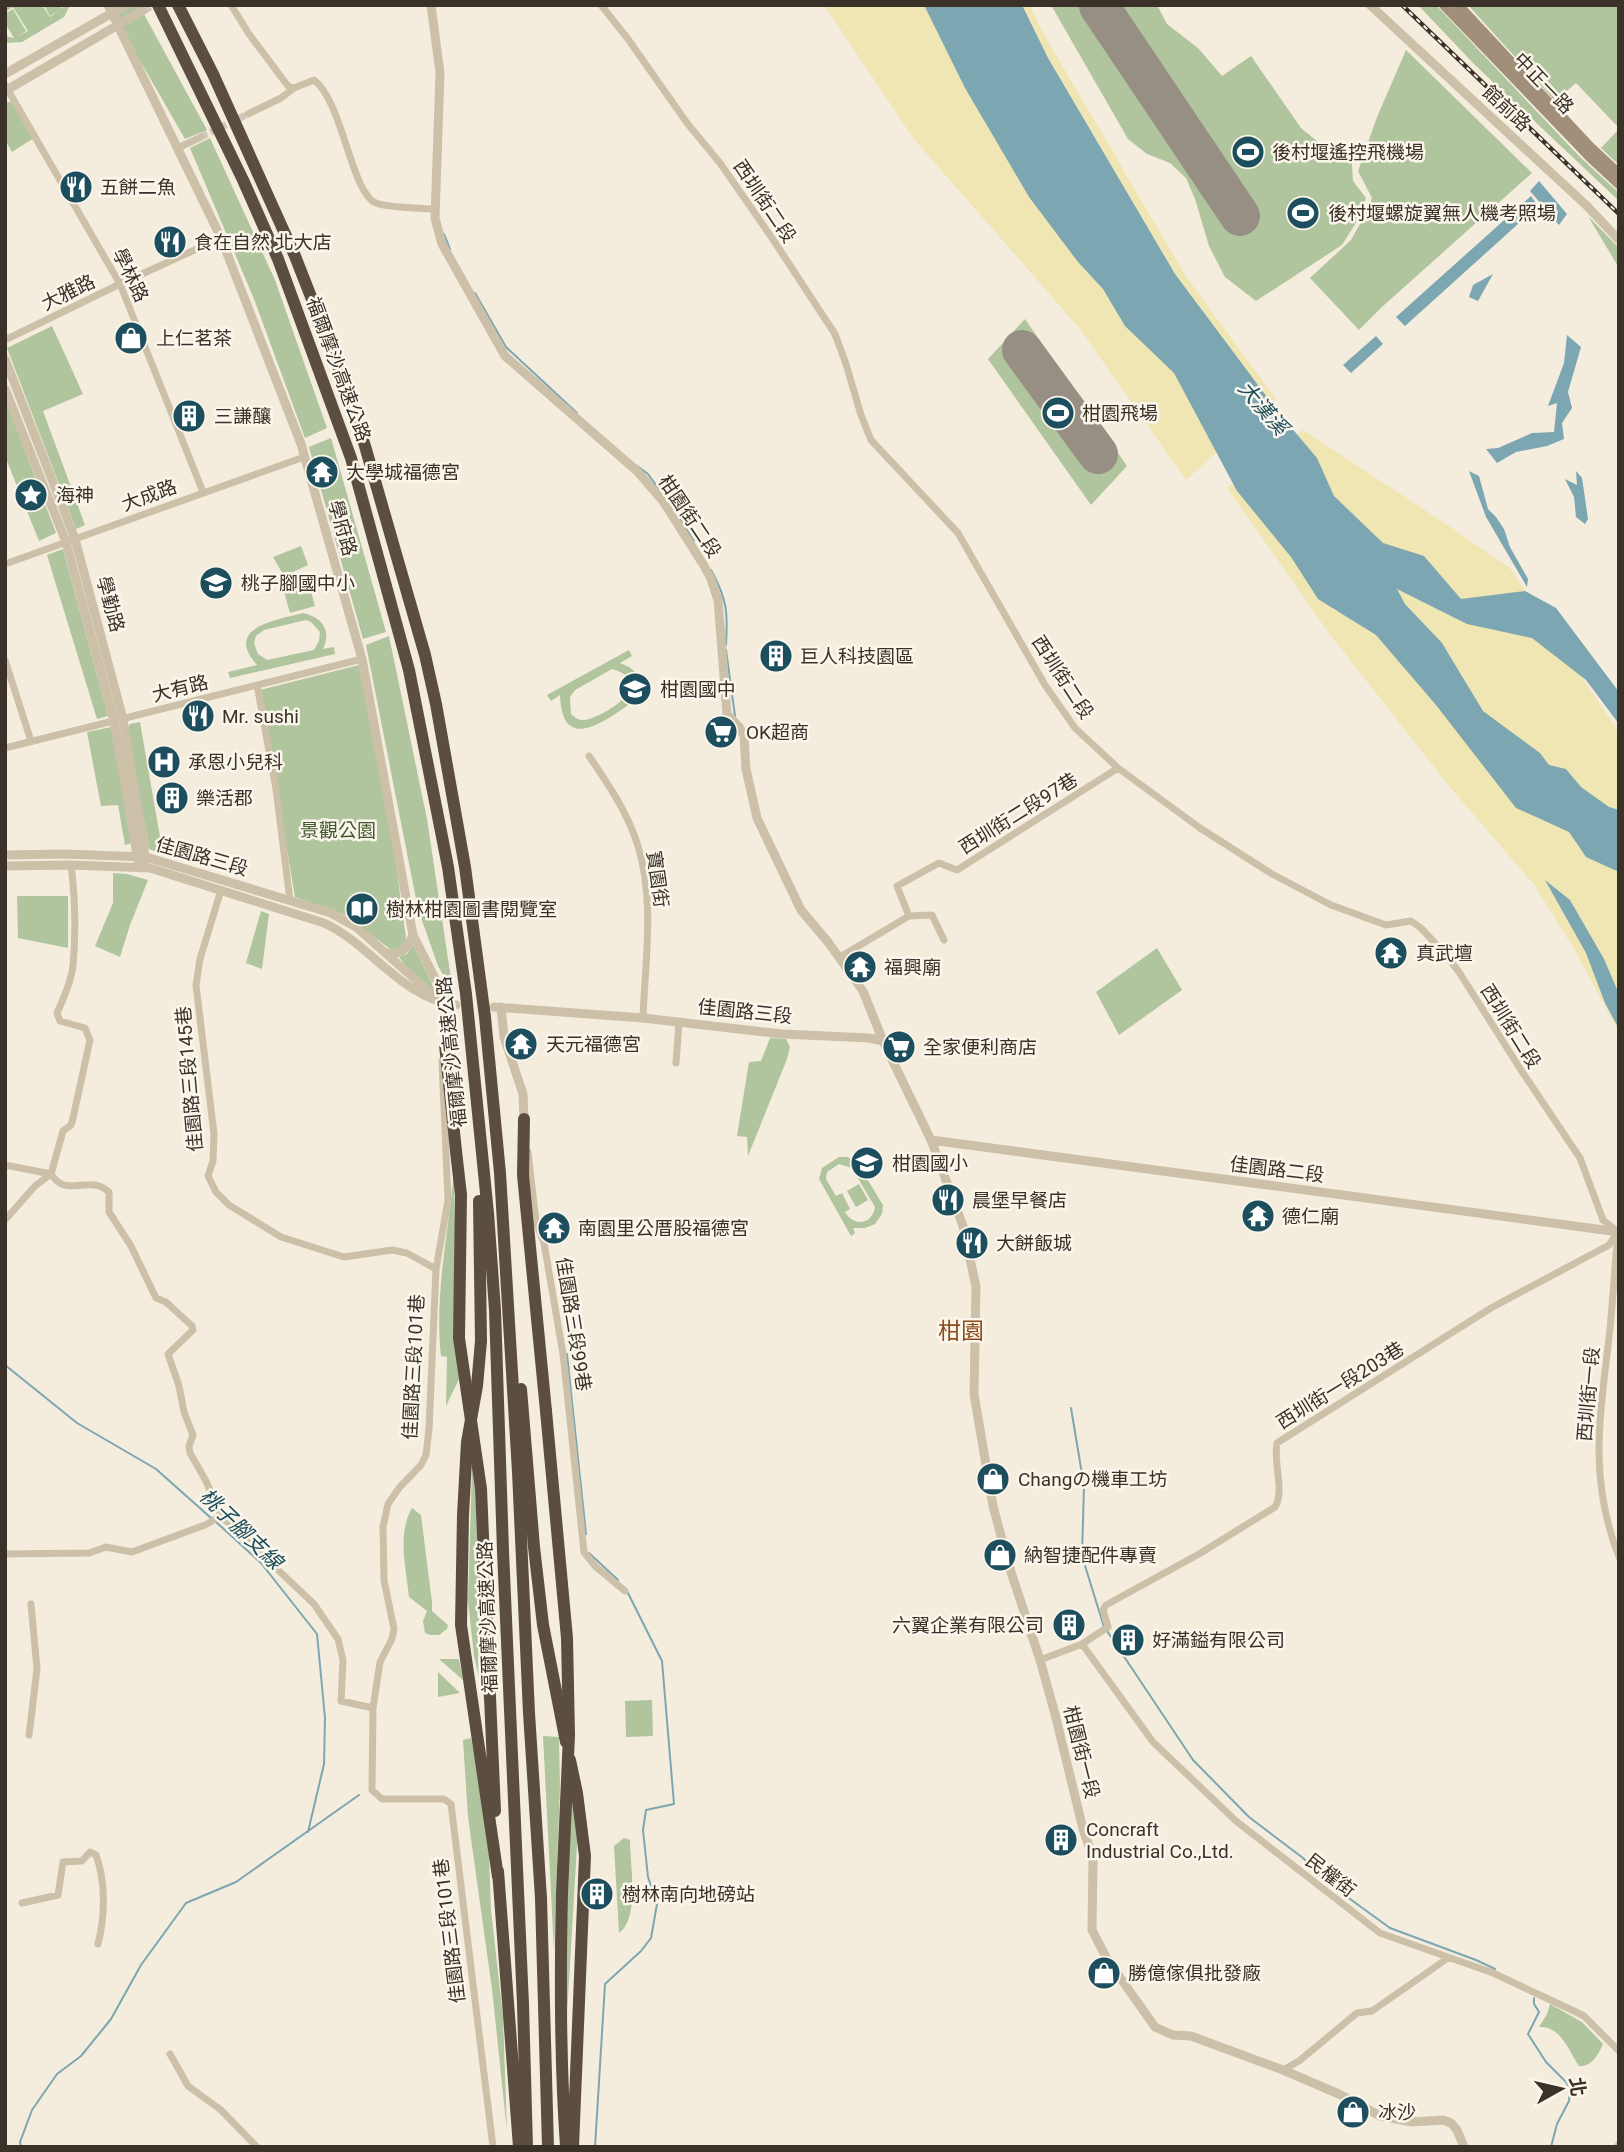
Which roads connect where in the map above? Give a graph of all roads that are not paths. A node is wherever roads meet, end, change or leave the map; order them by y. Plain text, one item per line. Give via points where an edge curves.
1 (126, 5) edge
2 (158, 5) edge
3 (178, 5) edge
4 (231, 5) edge
5 (431, 5) edge
6 (601, 5) edge
7 (1370, 5) edge
8 (1444, 5) edge
9 (1458, 5) edge
10 (110, 9) edge
11 (142, 11) dead end
12 (119, 25) junction
13 (5, 74) edge
14 (6, 88) edge
15 (294, 88) junction
16 (248, 114) tunnel mouth
17 (201, 137) tunnel mouth
18 (178, 148) junction
19 (1619, 174) edge
20 (1619, 184) edge
21 (435, 209) junction
22 (221, 238) junction
23 (1619, 240) edge
24 (120, 284) junction
25 (5, 340) edge
26 (5, 359) edge
27 (5, 390) edge
28 (304, 457) junction
29 (203, 492) junction
30 (70, 540) junction
31 (5, 564) edge
32 (362, 659) junction
33 (5, 660) edge
34 (257, 684) junction
35 (118, 720) junction
36 (31, 741) junction
37 (5, 748) edge
38 (589, 756) dead end
39 (1118, 768) junction
40 (5, 855) edge
41 (142, 862) junction
42 (71, 864) junction
43 (5, 866) edge
44 (221, 890) junction
45 (290, 901) junction
46 (909, 916) junction
47 (413, 935) junction
48 (944, 940) dead end
49 (387, 953) junction
50 (840, 957) junction
51 (437, 1000) junction
52 (452, 1004) junction
53 (497, 1007) joint
54 (643, 1018) junction
55 (679, 1022) junction
56 (883, 1041) junction
57 (445, 1045) junction
58 (676, 1063) dead end
59 (475, 1096) junction
60 (524, 1119) junction
61 (931, 1140) junction
62 (5, 1165) edge
63 (500, 1173) junction
64 (51, 1174) junction
65 (5, 1220) edge
66 (1618, 1232) edge
67 (436, 1269) junction
68 (221, 1516) junction
69 (5, 1554) edge
70 (1619, 1557) edge
71 (625, 1591) dead end
72 (31, 1604) dead end
73 (1082, 1644) junction
74 (1040, 1660) junction
75 (373, 1708) junction
76 (29, 1735) dead end
77 (498, 1877) junction
78 (22, 1903) dead end
79 (98, 1944) dead end
80 (1448, 1958) junction
81 (1619, 2051) edge
82 (170, 2054) dead end
83 (1283, 2070) junction
84 (257, 2147) edge
85 (493, 2147) edge
86 (519, 2147) edge
87 (527, 2147) edge
88 (548, 2147) edge
89 (566, 2147) edge
90 (573, 2147) edge
91 (1464, 2147) edge

1 - 10 street
2 - 59 highway, 福爾摩沙高速公路 via 278,259 351,458 409,670 448,867
3 - 63 highway, 福爾摩沙高速公路 via 295,256 342,376 413,611 436,704 465,867
4 - 15 street via 280,76
5 - 21 street, 柑園街二段 via 440,73
6 - 39 street, 西圳街二段 via 720,163 835,334 871,440 958,533 1045,685 1075,728
7 - 23 street, 館前路
8 - 20 main road, 中正一路
9 - 19 main road, 中正一路
10 - 12 street, 學府路
10 - 13 street
11 - 12 street
12 - 14 street
12 - 18 street, 學府路
14 - 24 street, 學林路
15 - 16 street
15 - 21 street via 314,79 325,91 367,198
17 - 18 street
18 - 22 street, 學府路
21 - 50 street, 柑園街二段 via 442,244 505,356 637,471 663,501 711,579 718,600 727,714 744,736 757,818 801,910
22 - 24 street, 大雅路
22 - 28 street, 學府路
24 - 25 street, 大雅路
24 - 29 street, 學林路
26 - 30 street, 學勤路
27 - 30 street, 學勤路
28 - 29 street, 大成路
28 - 32 street, 學府路
29 - 30 street, 大成路
30 - 31 street, 大成路
30 - 35 street, 學勤路
32 - 34 street, 大有路
32 - 47 street, 學府路
33 - 36 street
34 - 35 street, 大有路
34 - 45 street
35 - 36 street, 大有路
35 - 41 street, 學勤路
36 - 37 street, 大有路
38 - 54 street, 寶園街 via 622,808 638,845 647,912
39 - 46 street, 西圳街二段97巷 via 957,870 939,863 897,886
39 - 66 street, 西圳街二段 via 1272,874 1386,925 1411,922 1421,928 1459,972 1580,1158 1603,1220
40 - 41 street, 佳園路三段
41 - 42 street, 佳園路三段
41 - 44 street, 佳園路三段
41 - 45 street, 佳園路三段
42 - 43 street, 佳園路三段
42 - 64 street via 73,967 57,1013 60,1021 85,1028 90,1040 71,1125 59,1139
44 - 51 street, 佳園路三段 via 343,932 414,991
44 - 67 street, 佳園路三段145巷 via 196,985 214,1134 208,1176 216,1192 281,1237 344,1257 399,1251
45 - 49 street, 佳園路三段 via 356,926
46 - 48 street via 932,915
46 - 50 street
47 - 49 street via 401,952
47 - 52 street, 學府路
49 - 51 street, 佳園路三段
50 - 56 street, 柑園街二段 via 863,990
51 - 52 street, 佳園路三段
52 - 57 street, 佳園路三段101巷
53 - 54 street, 佳園路三段
53 - 60 street, 佳園路三段99巷 via 523,1094
54 - 55 street, 佳園路三段
55 - 56 street, 佳園路三段
55 - 58 street
56 - 61 street
57 - 67 street, 佳園路三段101巷 via 441,1068 449,1180
57 - 77 highway, bridge via 461,1195 459,1338 481,1489
59 - 77 highway via 481,1341 467,1442 461,1625
59 - 87 highway, 福爾摩沙高速公路 via 495,1310
60 - 71 street, 佳園路三段99巷 via 536,1222 544,1243 563,1354 584,1552
60 - 89 highway, bridge via 523,1175 567,1638 569,1735 560,1991
61 - 66 street, 佳園路二段
61 - 74 street, 柑園街一段 via 963,1226 975,1279 974,1394 993,1506
62 - 64 street
63 - 88 highway, 福爾摩沙高速公路 via 541,1898
63 - 90 highway via 543,1625 585,1856
64 - 65 street
64 - 68 street via 65,1186 83,1184 109,1192 110,1212 156,1298 192,1325 169,1354 193,1434 190,1453
66 - 70 street, 西圳街一段 via 1598,1436 1599,1474 1609,1531
66 - 73 street, 西圳街一段203巷 via 1609,1245 1491,1308 1278,1443 1275,1463 1280,1493 1275,1507 1106,1605 1108,1627
67 - 75 street, 佳園路三段101巷 via 426,1455 393,1496 385,1515 384,1580 394,1629 380,1662
68 - 69 street via 132,1552 106,1546 89,1553
68 - 75 street via 314,1604 338,1639 343,1660 341,1701
72 - 76 street via 37,1669
73 - 74 street, 西圳街一段203巷
73 - 80 street, 民權街 via 1153,1742 1236,1821 1380,1933
74 - 83 street, 柑園街一段 via 1093,1858 1092,1930 1107,1959 1155,2027
75 - 85 street, 佳園路三段101巷 via 372,1790 382,1799 443,1799 451,1804
77 - 86 highway
78 - 79 street via 58,1895 63,1862 82,1861 90,1852 96,1855 101,1867 104,1922
80 - 81 street, 民權街 via 1493,1973 1584,2016
80 - 83 street via 1372,2011 1357,2013
82 - 84 street via 188,2087 221,2110
83 - 91 street, 柑園街一段 via 1380,2116 1451,2123

